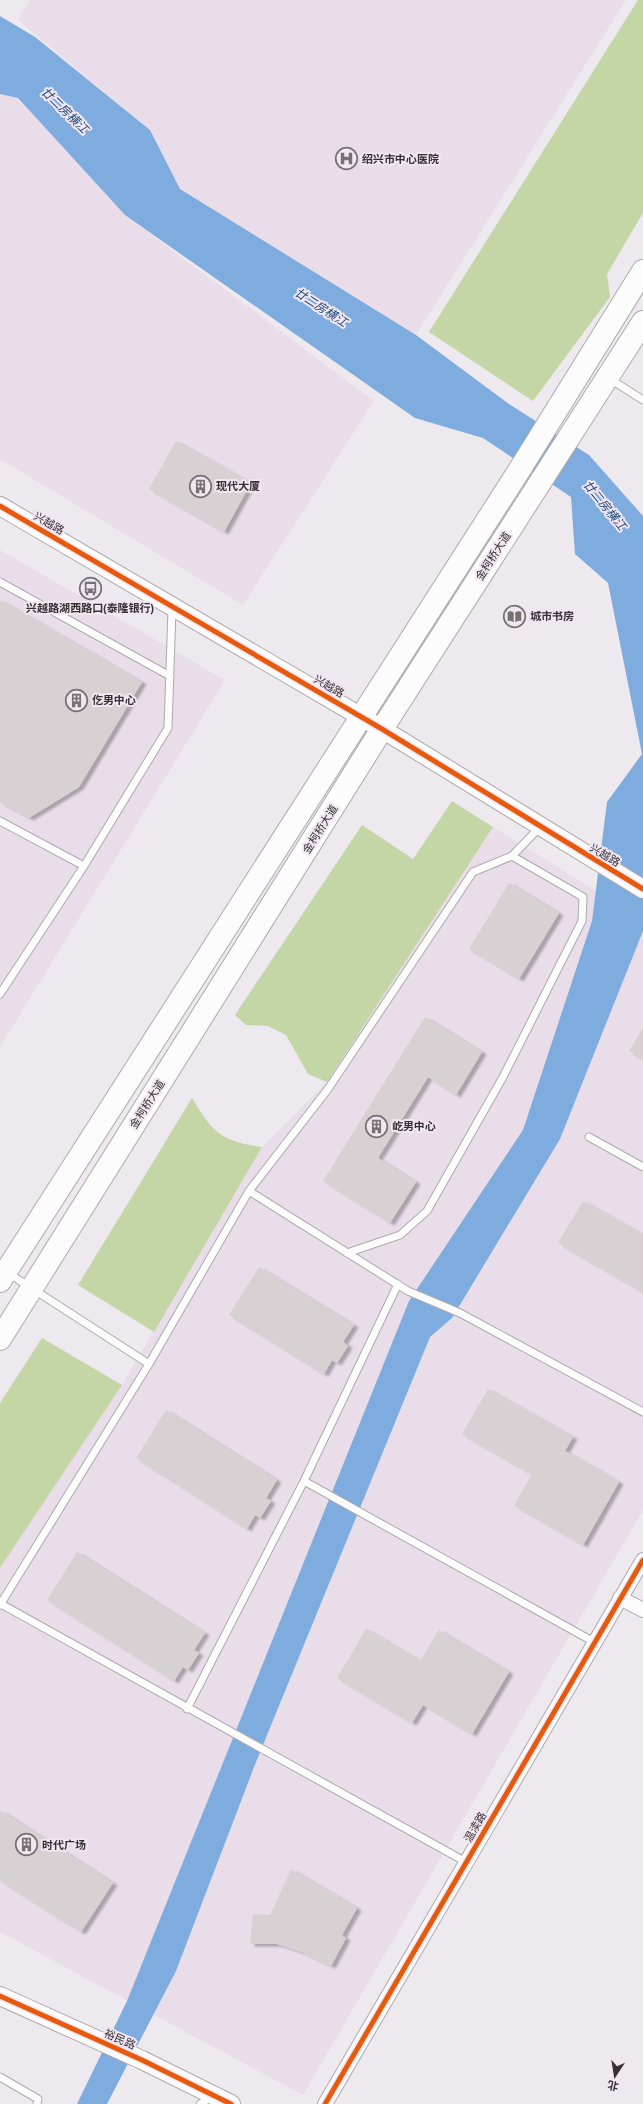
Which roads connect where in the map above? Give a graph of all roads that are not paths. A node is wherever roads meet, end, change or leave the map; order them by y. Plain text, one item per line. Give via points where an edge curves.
1 (643, 272) edge
2 (643, 322) edge
3 (608, 377) junction
4 (643, 400) edge
5 (0, 506) edge
6 (0, 582) edge
7 (172, 607) junction
8 (170, 676) junction
9 (360, 716) junction
10 (382, 729) junction
11 (0, 821) edge
12 (541, 826) junction
13 (512, 856) junction
14 (84, 866) junction
15 (643, 889) edge
16 (0, 994) edge
17 (589, 1137) dead end
18 (643, 1167) edge
19 (249, 1191) junction
20 (347, 1252) junction
21 (2, 1274) edge
22 (398, 1284) junction
23 (32, 1288) junction
24 (0, 1339) edge
25 (149, 1364) junction
26 (643, 1412) edge
27 (304, 1481) junction
28 (643, 1560) edge
29 (620, 1598) junction
30 (0, 1605) edge
31 (643, 1610) edge
32 (594, 1642) junction
33 (187, 1709) junction
34 (466, 1862) junction
35 (0, 1996) edge
36 (0, 2077) edge
37 (207, 2100) edge
38 (38, 2104) edge
39 (231, 2104) edge
40 (325, 2104) edge

1 - 9 main road via 520,469
2 - 3 main road, 金柯桥大道
3 - 4 lane
3 - 10 main road, 金柯桥大道
5 - 7 street, 兴越路
6 - 8 lane
7 - 8 lane
7 - 9 street, 兴越路
8 - 14 lane via 168,728
9 - 10 street, 兴越路
9 - 21 main road
10 - 12 street, 兴越路
10 - 23 main road, 金柯桥大道
11 - 14 lane
12 - 13 lane
12 - 15 street, 兴越路
13 - 19 lane via 473,872 328,1089
13 - 20 lane via 583,897 582,921 504,1076 427,1211 400,1235
14 - 16 lane
17 - 18 lane
19 - 20 lane
19 - 25 lane
20 - 22 lane
21 - 23 lane
22 - 26 lane via 408,1291 460,1313
22 - 27 lane
23 - 24 main road, 金柯桥大道
23 - 25 lane
25 - 30 lane
27 - 32 lane
27 - 33 lane
28 - 29 street, 温渎路
29 - 31 street
29 - 32 street, 温渎路
30 - 33 lane
32 - 34 street, 温渎路
33 - 34 lane
34 - 40 street, 温渎路
35 - 37 street, 裕民路 via 142,2060
36 - 38 lane via 38,2099
37 - 39 street, 裕民路

